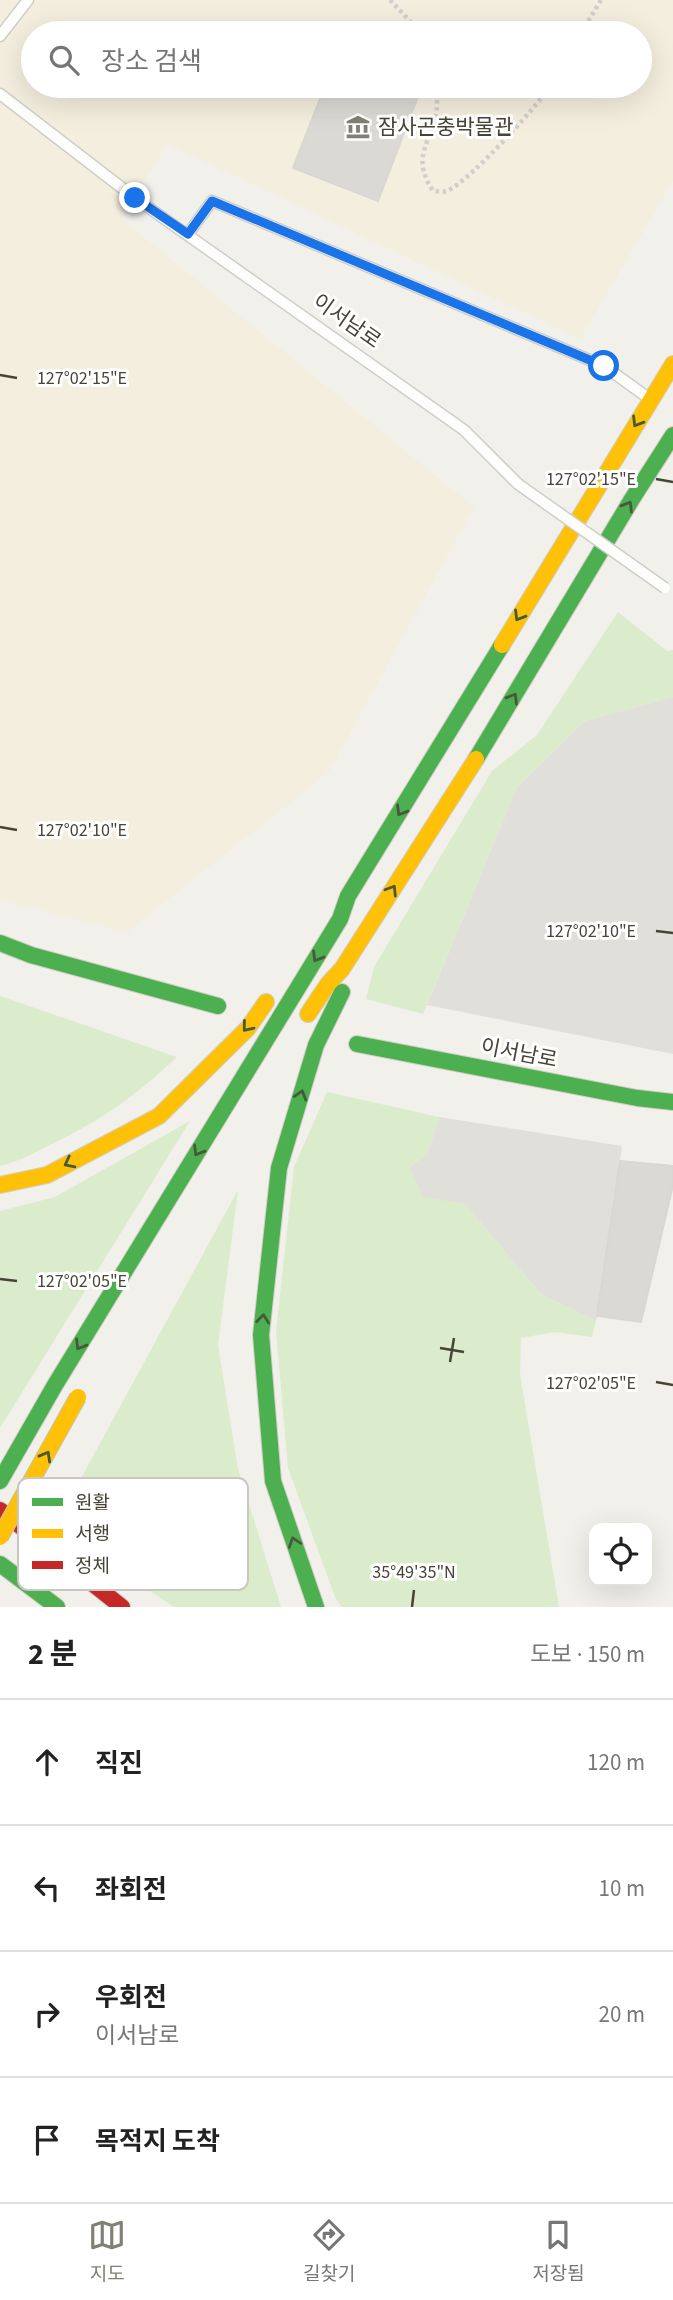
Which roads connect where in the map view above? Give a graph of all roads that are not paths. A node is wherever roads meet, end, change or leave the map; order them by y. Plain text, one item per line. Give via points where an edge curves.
1 (28, 0) edge
2 (0, 36) edge
3 (0, 93) edge
4 (188, 234) junction
5 (673, 364) edge
6 (651, 400) junction
7 (673, 435) edge
8 (669, 590) edge
9 (348, 896) junction
10 (308, 939) dead end
11 (0, 943) edge
12 (342, 969) junction
13 (278, 984) dead end
14 (218, 1006) dead end
15 (302, 1024) dead end
16 (357, 1044) dead end
17 (673, 1102) edge
18 (0, 1185) edge
19 (82, 1391) dead end
20 (33, 1478) edge
21 (0, 1481) edge
22 (18, 1504) edge
23 (0, 1510) edge
24 (18, 1524) edge
25 (0, 1536) edge
26 (0, 1564) edge
27 (18, 1578) edge
28 (34, 1590) edge
29 (101, 1590) edge
30 (57, 1607) edge
31 (122, 1607) edge
32 (316, 1607) edge

1 - 2 lane
3 - 4 lane, 이서남로
4 - 6 lane via 212,201 604,366
4 - 8 lane, 이서남로, bridge via 464,430 518,484
5 - 6 main road
6 -> 9 main road
12 -> 7 main road via 486,744
9 - 10 main road via 323,917
9 -> 21 main road via 340,919
11 - 14 main road
12 - 15 main road
32 -> 12 main road via 273,1481 261,1335 279,1168 316,1045 344,987
13 -> 18 main road via 247,1028 159,1116 47,1175
16 - 17 main road, 이서남로
20 -> 19 main road, bridge
25 -> 22 main road, bridge
23 - 24 main road
26 - 27 main road
28 - 30 main road
29 - 31 main road

